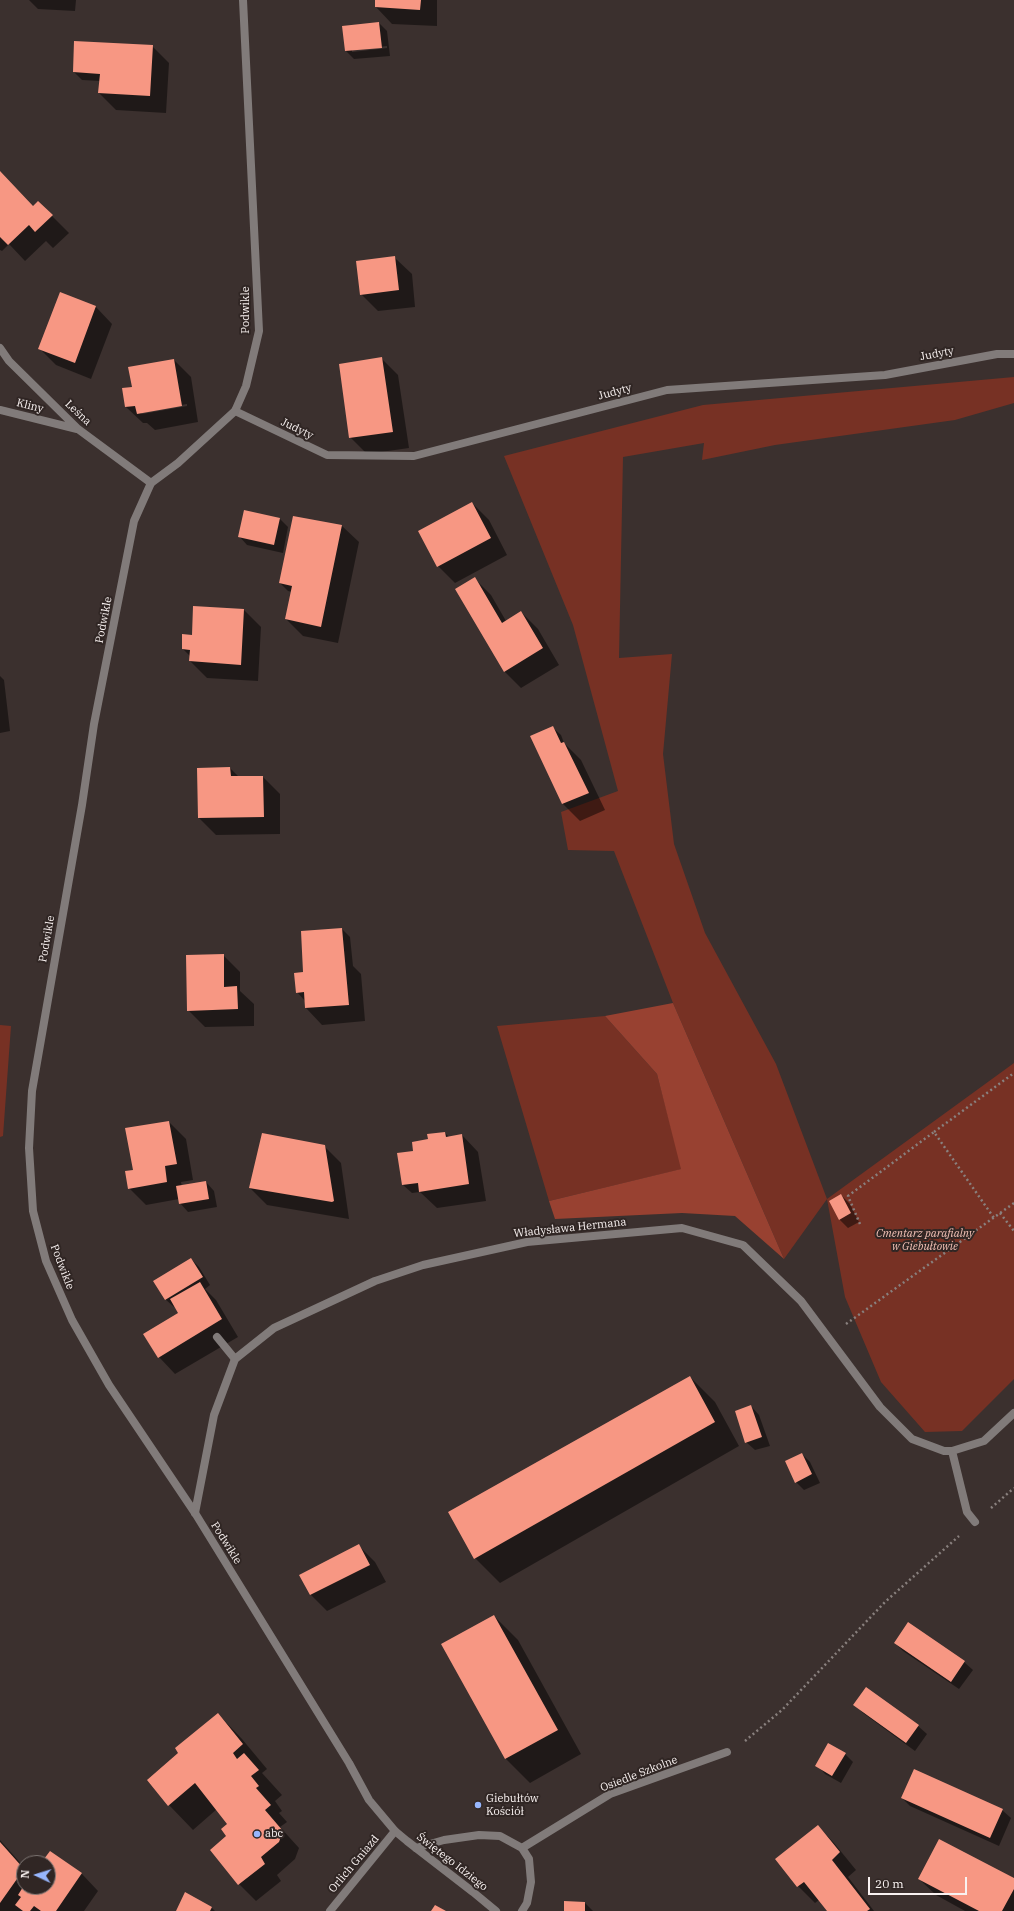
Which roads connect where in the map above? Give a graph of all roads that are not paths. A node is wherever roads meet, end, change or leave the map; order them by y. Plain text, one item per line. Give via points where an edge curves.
1 (243, 0) edge
2 (0, 348) edge
3 (1014, 354) edge
4 (0, 410) edge
5 (235, 411) junction
6 (78, 429) junction
7 (151, 483) junction
8 (217, 1337) dead end
9 (235, 1359) junction
10 (1014, 1413) edge
11 (952, 1451) junction
12 (194, 1513) junction
13 (975, 1522) road end
14 (727, 1752) road end
15 (395, 1831) junction
16 (416, 1848) junction
17 (522, 1848) junction
18 (330, 1911) edge
19 (496, 1911) edge
20 (522, 1911) edge

1 - 5 street, Podwikle via 259,331 246,386
2 - 6 street, Leśna via 9,361
3 - 5 street, Judyty via 997,354 886,375 667,390 414,456 327,455
4 - 6 street, Kliny
5 - 7 street, Podwikle via 178,463
6 - 7 street, Leśna
7 - 12 street, Podwikle via 134,521 94,724 32,1091 29,1148 33,1211 46,1260 72,1320 109,1384
8 - 9 street
9 - 11 street, Władysława Hermana via 274,1328 375,1281 423,1265 527,1242 682,1228 743,1244 801,1301 880,1407 912,1439 944,1451
9 - 12 street via 214,1415
10 - 11 street, Władysława Hermana via 984,1441
11 - 13 street via 967,1512
12 - 15 street, Podwikle via 349,1763 369,1800
14 - 17 street, Osiedle Szkolne via 610,1794
15 - 16 street, Świętego Idziego
15 - 18 street, Orlich Gniazd
16 - 17 street via 444,1840 479,1835 500,1836
16 - 19 street, Świętego Idziego
17 - 20 street via 529,1859 531,1882 527,1904

